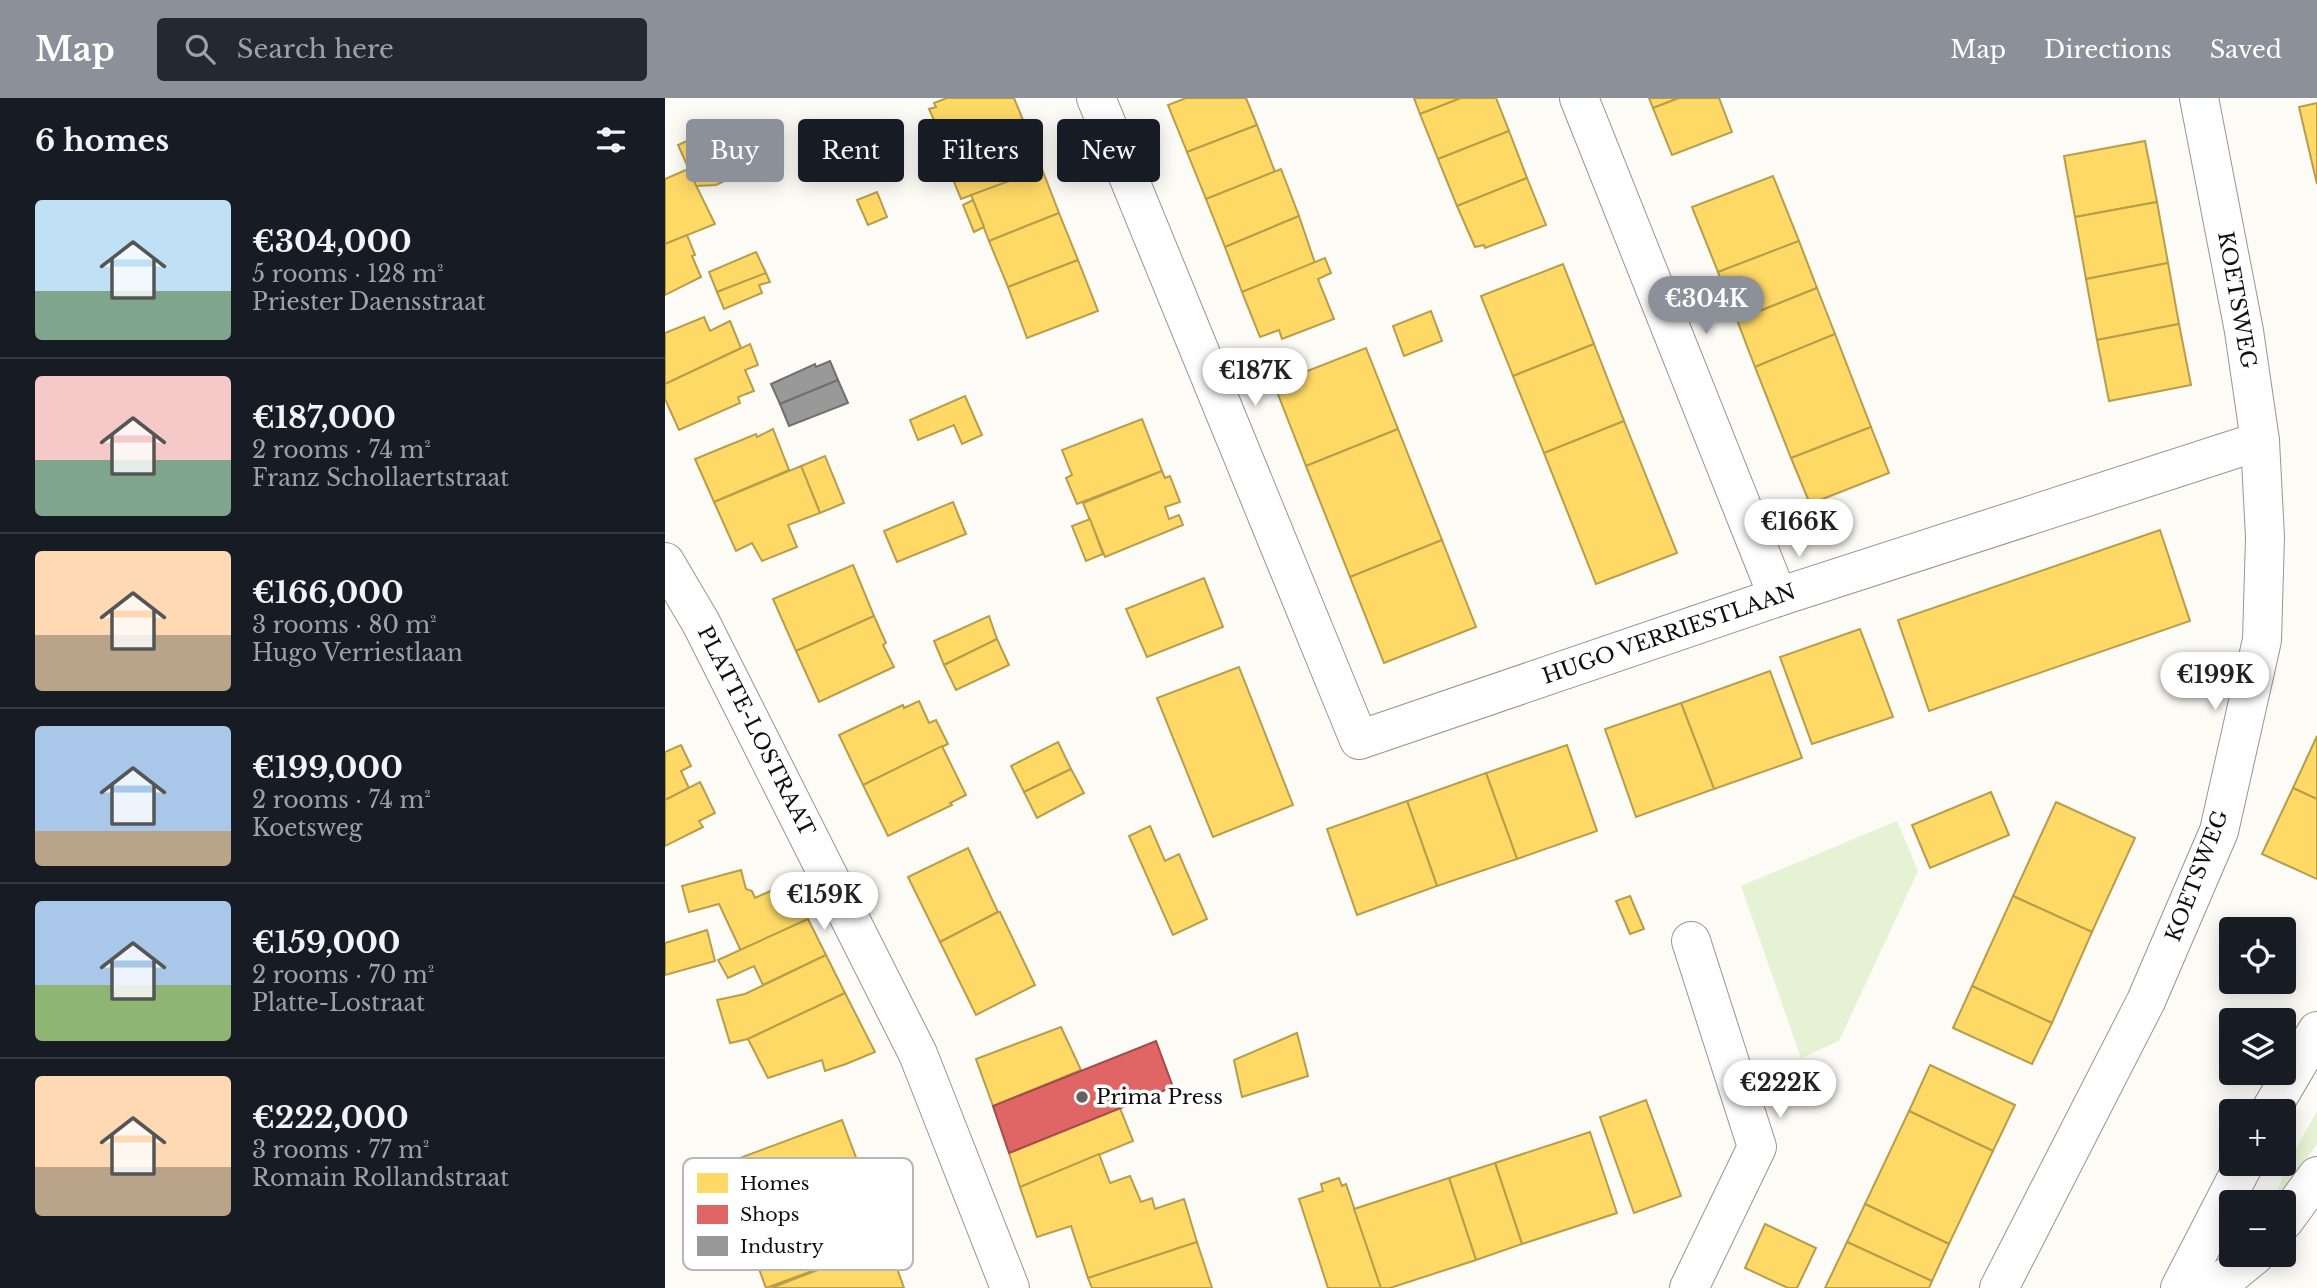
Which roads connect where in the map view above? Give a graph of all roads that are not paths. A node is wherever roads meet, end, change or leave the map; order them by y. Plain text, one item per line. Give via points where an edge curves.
1 (1096, 98) edge
2 (1579, 98) edge
3 (2199, 98) edge
4 (2260, 441) junction
5 (665, 562) edge
6 (1778, 597) junction
7 (1691, 941) dead end
8 (2317, 1031) edge
9 (2277, 1099) edge
10 (2238, 1176) edge
11 (2317, 1176) edge
12 (2296, 1205) edge
13 (2240, 1267) edge
14 (1010, 1288) edge
15 (1689, 1288) edge
16 (1999, 1288) edge
17 (2180, 1288) edge
18 (2210, 1288) edge

1 - 6 street, HUGO VERRIESTLAAN via 1359,740
2 - 6 street
3 - 4 street, KOETSWEG via 2244,331
4 - 6 street, HUGO VERRIESTLAAN
4 - 16 street, KOETSWEG via 2265,537 2262,640 2219,831 2146,1001
5 - 14 street, PLATTE-LOSTRAAT via 701,623 918,1054
7 - 15 street via 1757,1147
8 - 9 street
10 - 17 street
11 - 12 street
13 - 18 street

